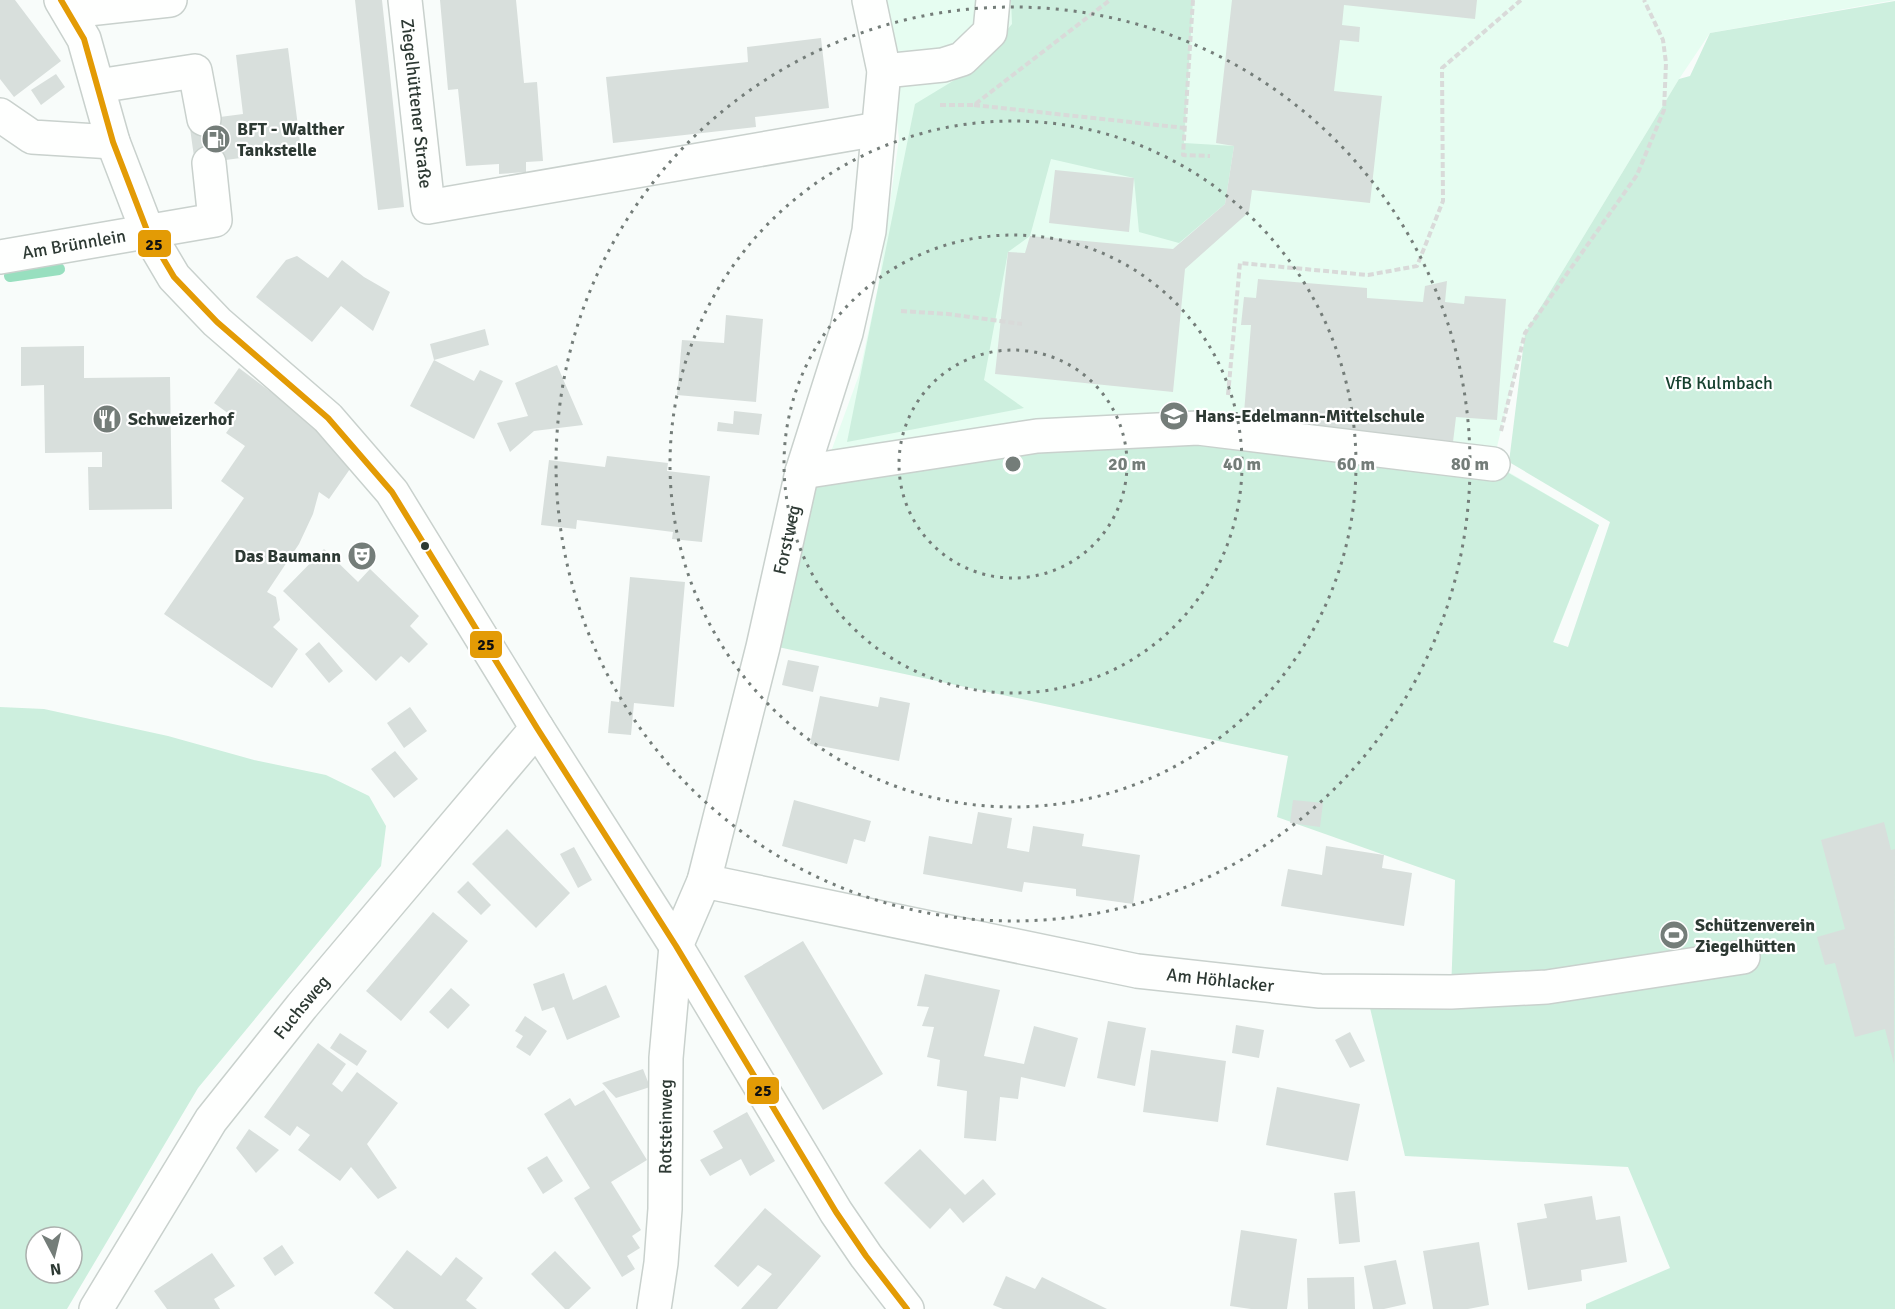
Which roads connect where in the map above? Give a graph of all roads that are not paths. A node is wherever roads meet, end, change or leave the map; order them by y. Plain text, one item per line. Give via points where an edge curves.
1 (170, 0) edge
2 (405, 0) edge
3 (869, 0) edge
4 (993, 0) edge
5 (81, 12) edge
6 (884, 72) junction
7 (98, 86) junction
8 (0, 115) edge
9 (204, 119) dead end
10 (878, 129) junction
11 (113, 142) junction
12 (209, 163) dead end
13 (148, 233) junction
14 (0, 257) edge
15 (1493, 464) road end
16 (802, 472) junction
17 (537, 728) junction
18 (704, 881) junction
19 (676, 946) junction
20 (1743, 957) dead end
21 (105, 1304) edge
22 (654, 1309) edge
23 (907, 1309) edge

1 - 5 street
2 - 10 street, Ziegelhüttener Straße via 428,207
3 - 6 street, Forstweg
4 - 6 street via 990,32 962,59 943,66
5 - 7 street
6 - 10 street, Forstweg
7 - 9 street via 195,72
7 - 11 street
8 - 11 street via 32,137
10 - 16 street, Forstweg via 869,231 846,333
11 - 13 street
12 - 13 street, Am Brünnlein via 215,220
13 - 14 street, Am Brünnlein
13 - 17 street via 181,285 217,322 328,418 392,492
15 - 16 street via 1198,428 1037,436
16 - 18 street, Forstweg
17 - 19 street
17 - 21 street, Fuchsweg via 211,1120
18 - 19 street, Forstweg
18 - 20 street, Am Höhlacker via 1137,972 1320,991 1451,992 1547,987
19 - 22 street, Rotsteinweg via 666,1058 665,1209
19 - 23 street via 836,1212

